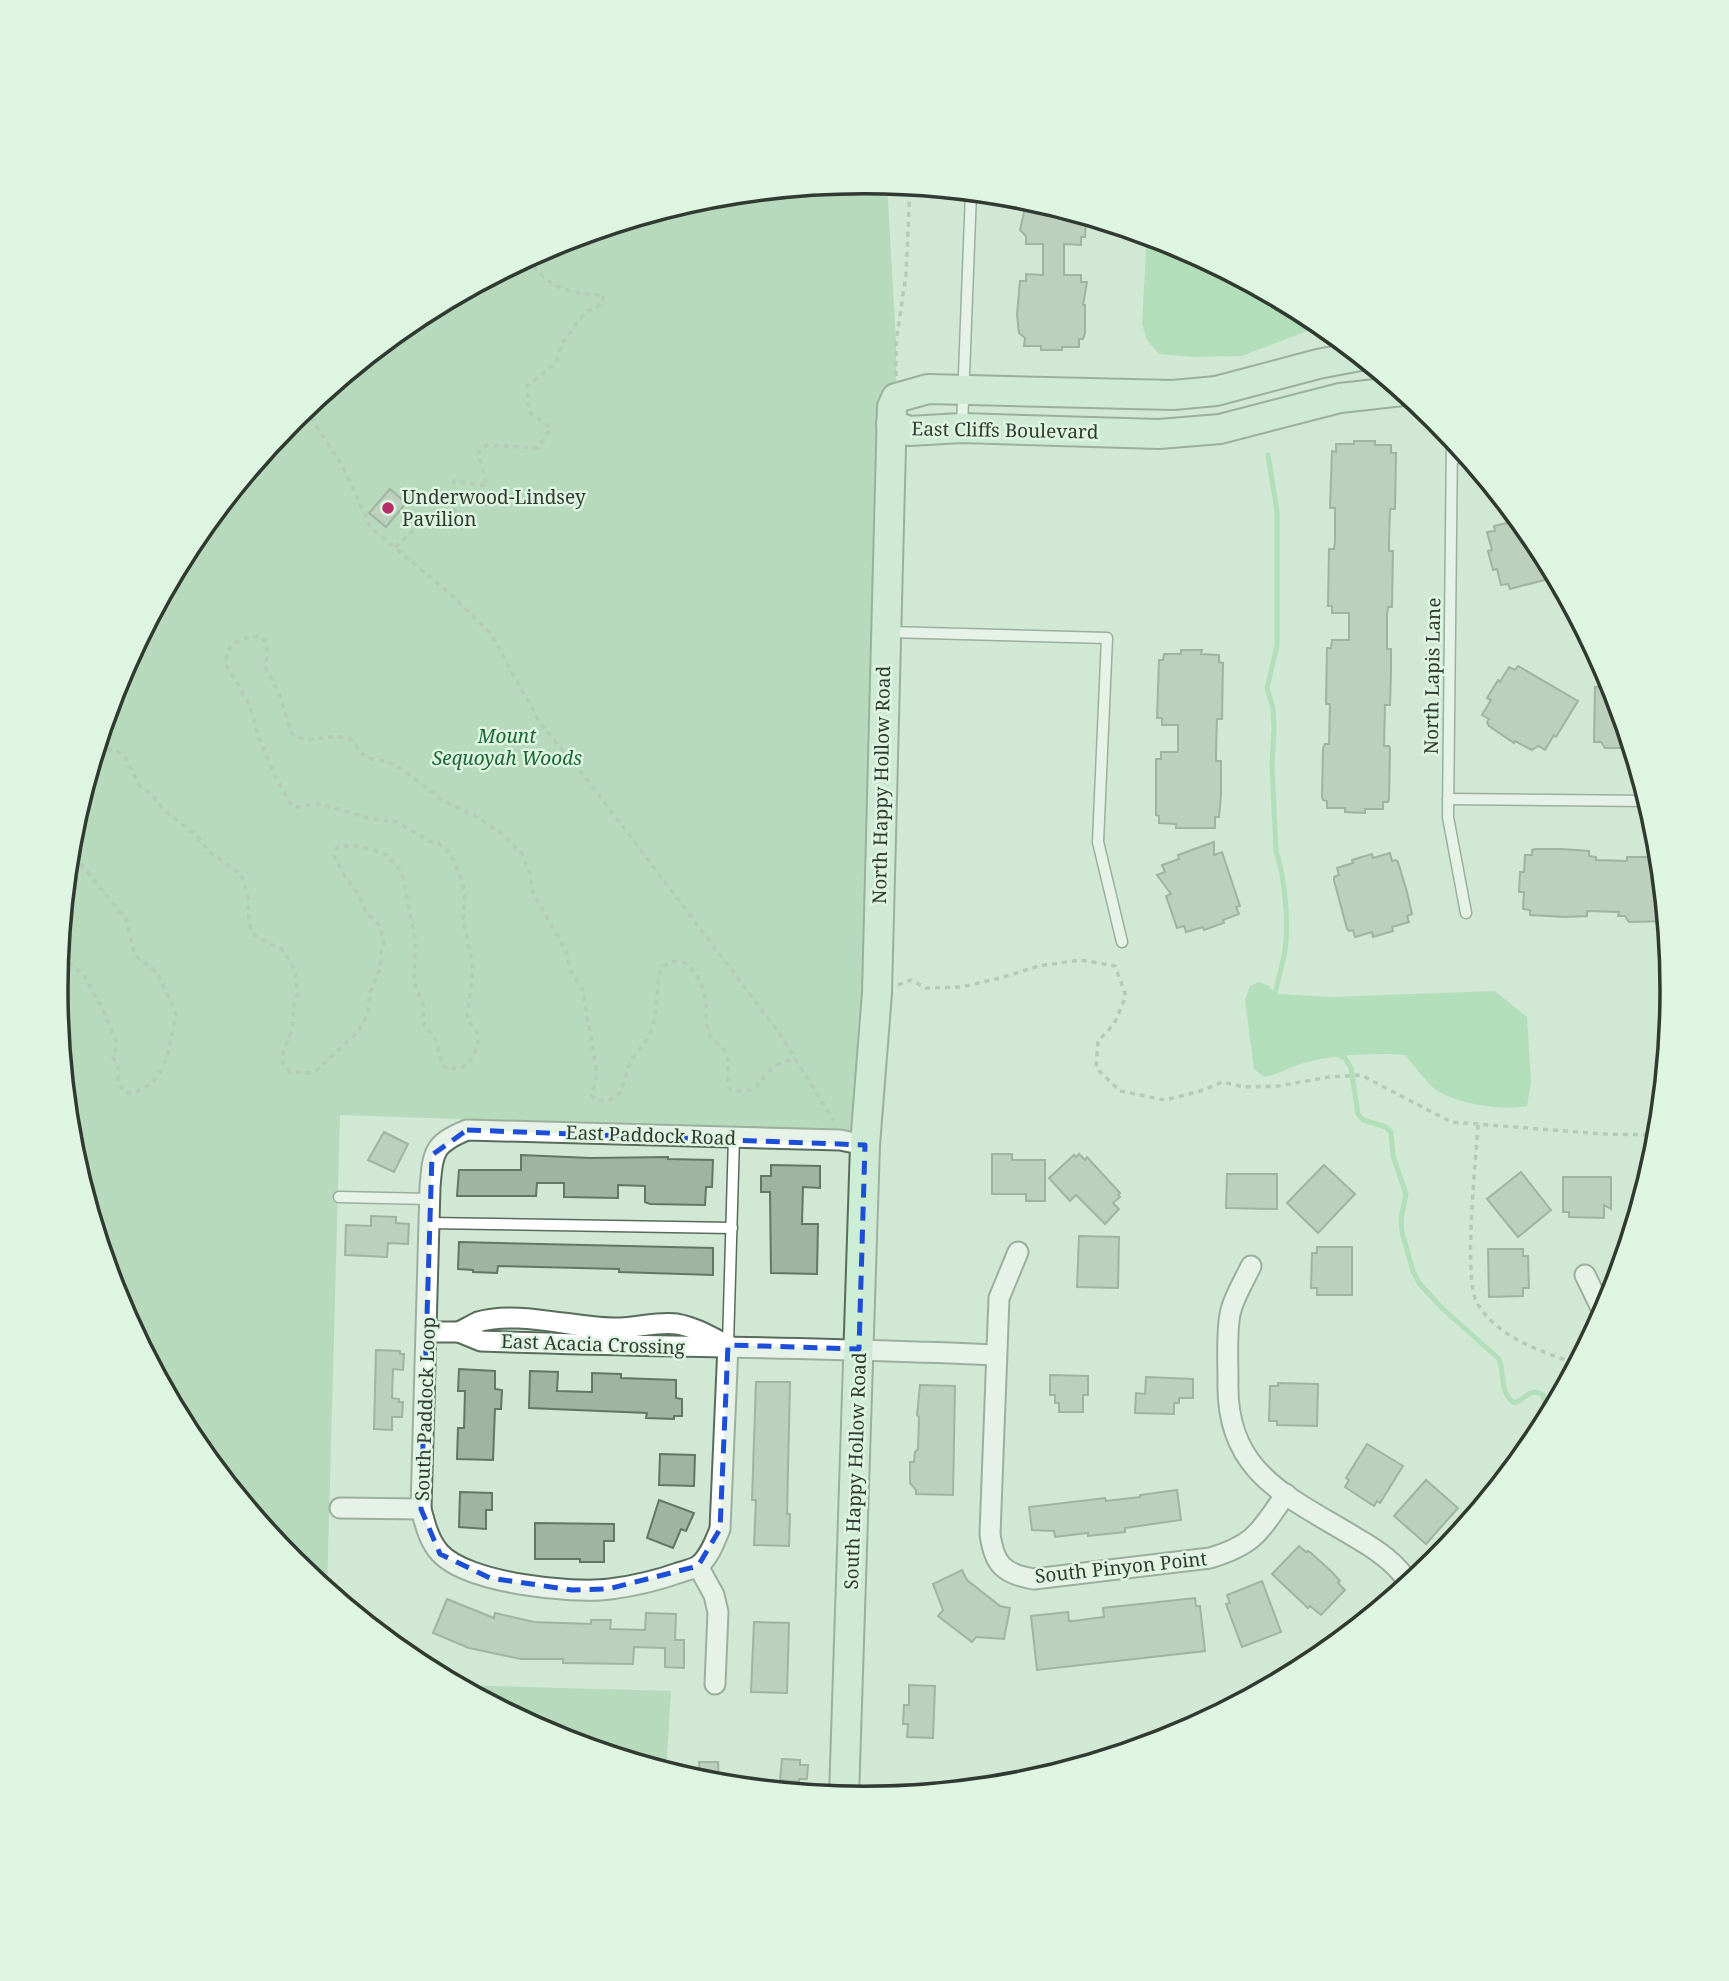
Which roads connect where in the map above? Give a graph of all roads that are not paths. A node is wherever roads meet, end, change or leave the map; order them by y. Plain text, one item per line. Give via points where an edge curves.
1 (971, 201) edge
2 (1348, 358) edge
3 (963, 389) junction
4 (1390, 392) edge
5 (1173, 395) junction
6 (894, 411) junction
7 (962, 428) junction
8 (1175, 433) junction
9 (1453, 454) edge
10 (1453, 458) junction
11 (1457, 458) edge
12 (885, 632) junction
13 (1448, 799) junction
14 (1638, 801) edge
15 (1466, 912) dead end
16 (1122, 942) dead end
17 (734, 1137) junction
18 (852, 1142) junction
19 (441, 1145) joint
20 (338, 1197) dead end
21 (430, 1199) junction
22 (429, 1223) junction
23 (732, 1228) junction
24 (1018, 1252) dead end
25 (1251, 1266) dead end
26 (1585, 1275) dead end
27 (1598, 1301) edge
28 (427, 1332) junction
29 (728, 1345) junction
30 (859, 1349) junction
31 (995, 1355) junction
32 (1286, 1494) junction
33 (340, 1508) dead end
34 (421, 1509) junction
35 (698, 1566) junction
36 (1405, 1576) edge
37 (715, 1684) dead end
38 (844, 1786) edge

1 - 3 lane
2 - 5 street, East Cliffs Boulevard via 1216,391
3 - 5 street, East Cliffs Boulevard
3 - 6 street, East Cliffs Boulevard via 910,392
3 - 7 lane
4 - 8 street, East Cliffs Boulevard via 1339,398 1220,429
5 - 8 street
6 - 7 street, East Cliffs Boulevard via 909,431
6 - 12 street, North Happy Hollow Road
7 - 8 street, East Cliffs Boulevard
9 - 10 lane, North Lapis Lane
10 - 11 lane
10 - 13 lane, North Lapis Lane
12 - 16 lane via 1107,638 1098,842
12 - 18 street, North Happy Hollow Road via 877,993
13 - 14 lane
13 - 15 lane, North Lapis Lane
17 - 18 street, East Paddock Road
17 - 19 street, East Paddock Road via 467,1130
17 - 23 lane
18 - 30 street, South Happy Hollow Road
19 - 21 street, South Paddock Loop via 432,1155
20 - 21 lane
21 - 22 street, South Paddock Loop
22 - 23 lane
22 - 28 street, South Paddock Loop
23 - 29 lane
24 - 31 street, South Pinyon Point via 999,1298
25 - 32 street via 1230,1312 1227,1406 1235,1438 1250,1464
26 - 27 street
28 - 29 street, East Acacia Crossing via 459,1332 481,1341 689,1348
28 - 34 street, South Paddock Loop
29 - 30 street, East Acacia Crossing
29 - 35 street via 720,1529
30 - 31 street, East Acacia Crossing
30 - 38 street, South Happy Hollow Road
31 - 32 street, South Pinyon Point via 990,1534 992,1552 1001,1567 1016,1576 1034,1578 1210,1558 1254,1538
32 - 36 street via 1379,1551
33 - 34 street
34 - 35 street, South Paddock Loop via 440,1554 490,1578 539,1587 608,1589
35 - 37 street via 718,1612

